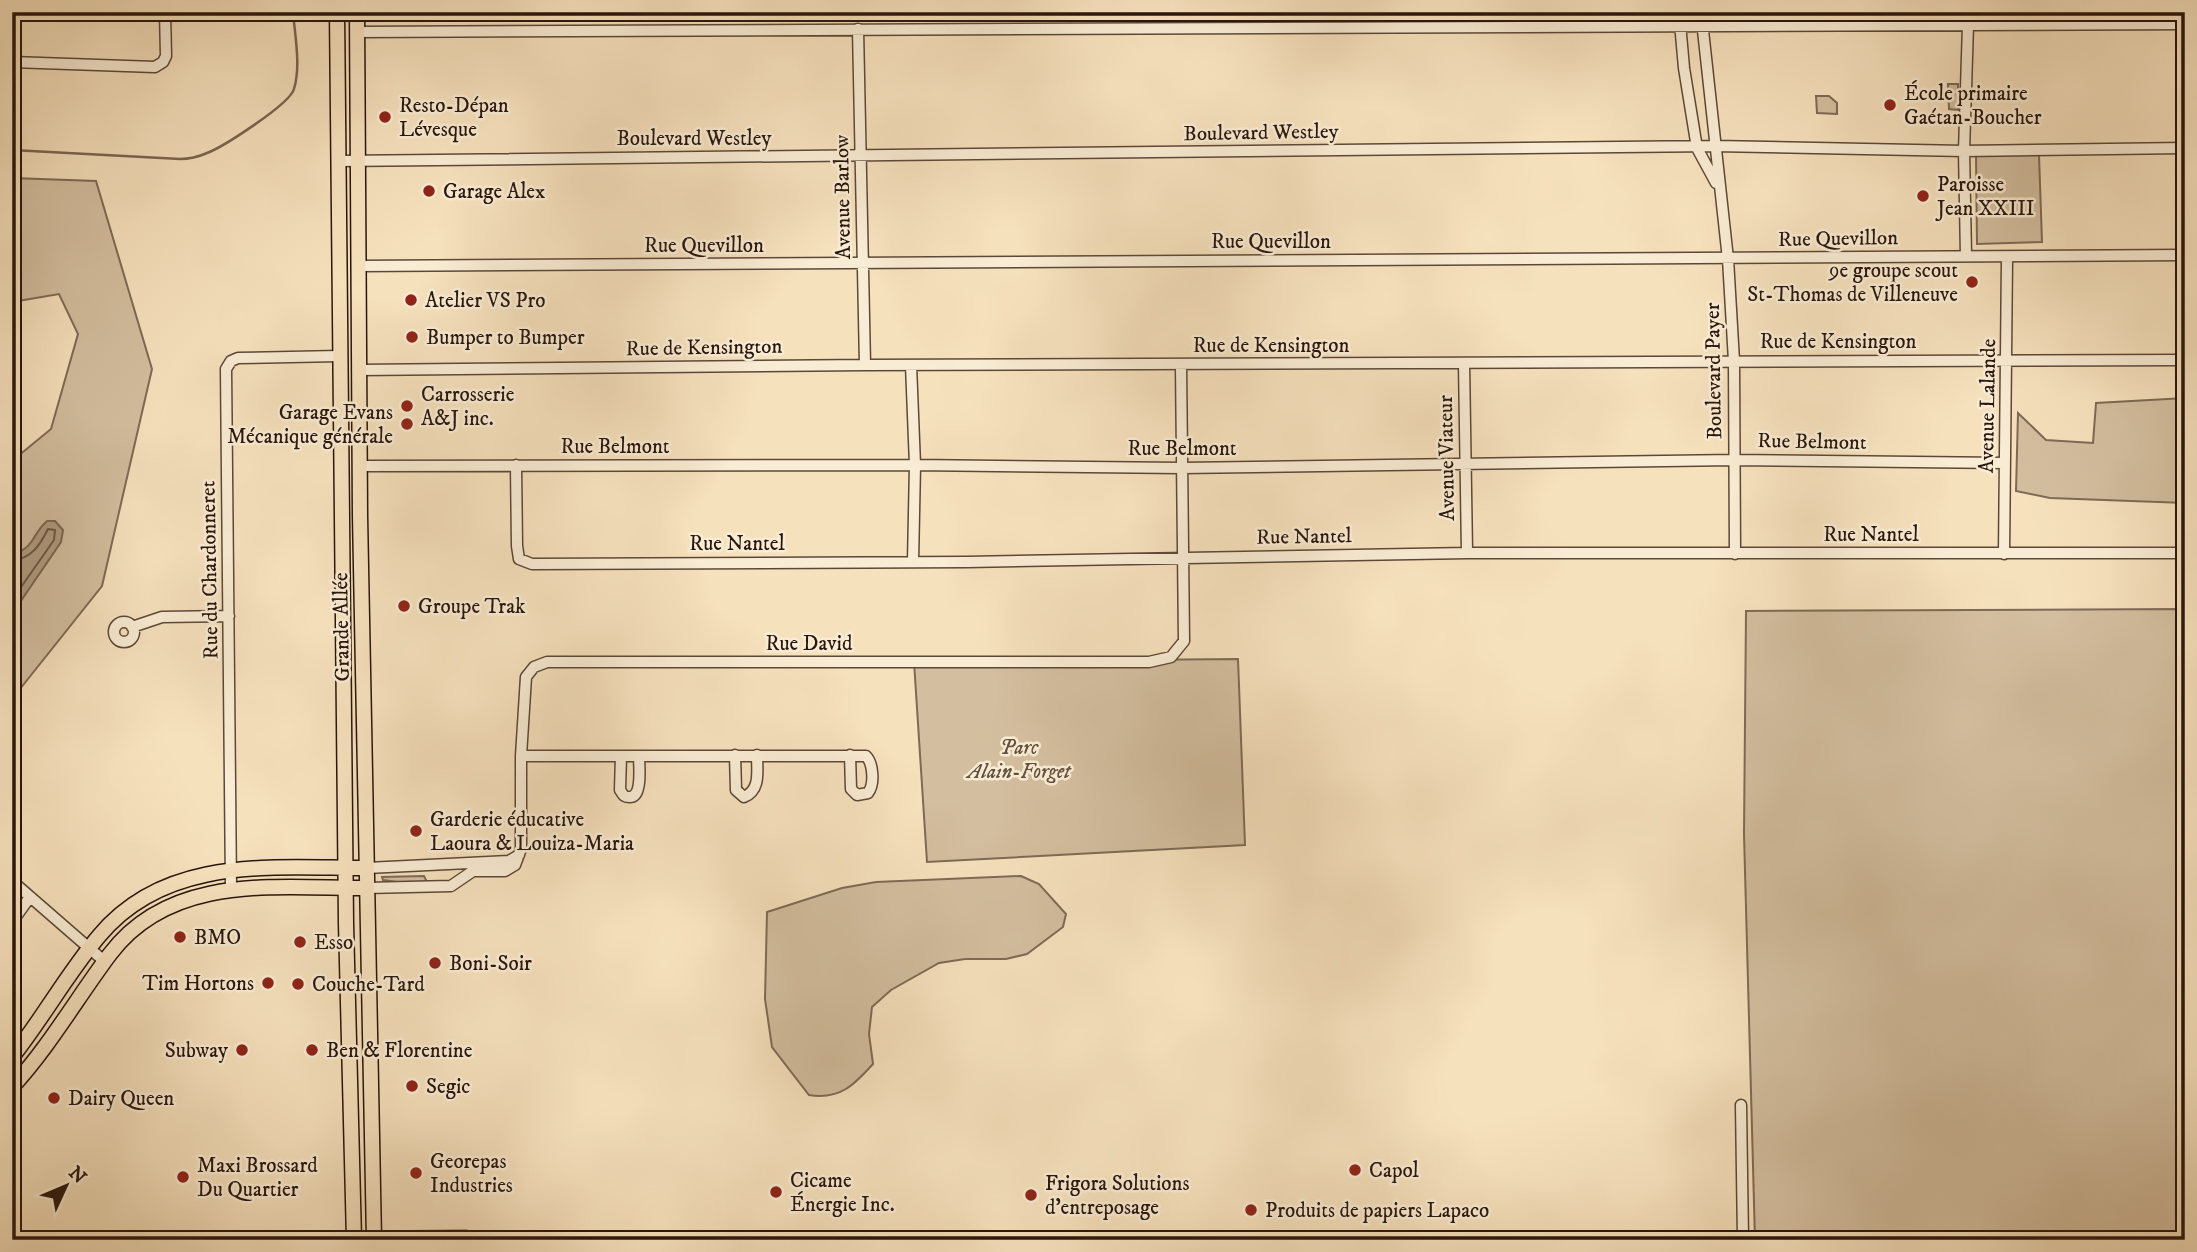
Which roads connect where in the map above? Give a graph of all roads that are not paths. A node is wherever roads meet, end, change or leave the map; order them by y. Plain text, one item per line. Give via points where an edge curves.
1 (165, 12) edge
2 (337, 12) edge
3 (357, 12) edge
4 (1679, 12) edge
5 (1701, 12) edge
6 (2185, 24) edge
7 (1968, 25) junction
8 (1680, 27) junction
9 (1702, 27) junction
10 (858, 29) junction
11 (357, 32) junction
12 (12, 62) edge
13 (1715, 146) junction
14 (1697, 148) junction
15 (2185, 148) edge
16 (1964, 151) junction
17 (860, 156) junction
18 (358, 160) junction
19 (338, 161) junction
20 (1719, 188) junction
21 (2185, 255) edge
22 (1966, 256) junction
23 (2007, 258) junction
24 (1728, 259) junction
25 (862, 263) junction
26 (358, 266) junction
27 (339, 356) junction
28 (2006, 359) junction
29 (2185, 360) edge
30 (1734, 361) junction
31 (1464, 363) junction
32 (865, 365) junction
33 (911, 365) junction
34 (1181, 365) junction
35 (358, 370) junction
36 (1734, 460) junction
37 (2005, 463) junction
38 (516, 465) junction
39 (915, 465) junction
40 (1465, 465) junction
41 (359, 466) junction
42 (1182, 468) junction
43 (2185, 552) edge
44 (1466, 553) junction
45 (1735, 554) junction
46 (2004, 554) junction
47 (1184, 557) junction
48 (913, 562) junction
49 (229, 616) junction
50 (132, 627) dead end
51 (735, 755) junction
52 (757, 755) junction
53 (850, 755) dead end
54 (520, 756) junction
55 (621, 756) junction
56 (639, 756) junction
57 (519, 855) junction
58 (346, 868) junction
59 (367, 868) junction
60 (230, 870) junction
61 (12, 881) edge
62 (346, 888) junction
63 (366, 888) junction
64 (231, 889) junction
65 (30, 897) junction
66 (12, 922) edge
67 (89, 948) junction
68 (104, 961) junction
69 (12, 1057) edge
70 (12, 1087) edge
71 (1741, 1105) dead end
72 (354, 1238) edge
73 (374, 1238) edge
74 (484, 1240) edge
75 (1743, 1240) edge

1 - 12 street via 166,56 155,67
2 - 19 main road, Grande Allée
3 - 11 main road, Grande Allée
4 - 8 street, Boulevard Payer
5 - 9 street, Boulevard Payer
6 - 7 street
7 - 9 street
7 - 16 street
8 - 9 street
8 - 10 street
8 - 14 street, Boulevard Payer
9 - 13 street, Boulevard Payer
10 - 11 street
10 - 17 street, Avenue Barlow
11 - 18 main road, Grande Allée
13 - 14 street, Boulevard Westley
13 - 16 street, Boulevard Westley
13 - 20 street, Boulevard Payer
14 - 17 street, Boulevard Westley
14 - 20 street, Boulevard Payer
15 - 16 street, Boulevard Westley
16 - 22 street
17 - 18 street, Boulevard Westley
17 - 25 street, Avenue Barlow
18 - 19 street, Boulevard Westley
18 - 26 main road, Grande Allée
19 - 27 main road, Grande Allée
20 - 24 street, Boulevard Payer
21 - 23 street, Rue Quevillon
22 - 23 street, Rue Quevillon
22 - 24 street, Rue Quevillon
23 - 28 street, Avenue Lalande
24 - 25 street, Rue Quevillon
24 - 30 street, Boulevard Payer
25 - 26 street, Rue Quevillon
25 - 32 street, Avenue Barlow
26 - 35 main road, Grande Allée
27 - 49 street, Rue du Chardonneret via 238,358 227,365
27 - 58 main road, Grande Allée
28 - 29 street, Rue de Kensington
28 - 30 street, Rue de Kensington
28 - 37 street, Avenue Lalande
30 - 31 street, Rue de Kensington
30 - 36 street, Boulevard Payer
31 - 34 street, Rue de Kensington
31 - 40 street, Avenue Viateur
32 - 33 street, Rue de Kensington
32 - 35 street, Rue de Kensington
33 - 34 street, Rue de Kensington
33 - 39 street
34 - 42 street
35 - 41 main road, Grande Allée
36 - 37 street, Rue Belmont
36 - 40 street, Rue Belmont
36 - 45 street, Boulevard Payer
37 - 46 street, Avenue Lalande
38 - 39 street, Rue Belmont
38 - 41 street, Rue Belmont
38 - 48 street, Rue Nantel via 519,559 532,564
39 - 42 street, Rue Belmont
39 - 48 street
40 - 42 street, Rue Belmont
40 - 44 street, Avenue Viateur
41 - 59 main road, Grande Allée
42 - 47 street
43 - 46 street, Rue Nantel
44 - 45 street, Rue Nantel
44 - 47 street, Rue Nantel
45 - 46 street, Rue Nantel
47 - 48 street, Rue Nantel
47 - 54 street, Rue David via 1184,641 1171,657 1149,662 547,662 526,677
49 - 50 street via 164,616
49 - 60 street, Rue du Chardonneret
51 - 52 street
51 - 52 street via 736,790 744,797 757,783
51 - 56 street
52 - 53 street
54 - 55 street
54 - 57 street, Rue David
55 - 56 street
55 - 56 street via 620,790 630,797 639,790
57 - 59 street via 505,862
57 - 63 street via 510,869 473,871 451,886
58 - 59 main road
58 - 60 main road
58 - 62 main road, Grande Allée
59 - 63 main road, Grande Allée
60 - 64 street, Rue du Chardonneret
60 - 67 main road via 194,876 153,892 116,918
61 - 65 street
62 - 63 main road
62 - 64 main road
62 - 72 main road, Grande Allée
63 - 73 main road, Grande Allée
64 - 68 main road via 193,896 162,909 134,929
65 - 66 street
65 - 67 street
67 - 68 street
67 - 69 main road
68 - 70 main road
71 - 75 street
72 - 73 street
73 - 74 street via 466,1236

